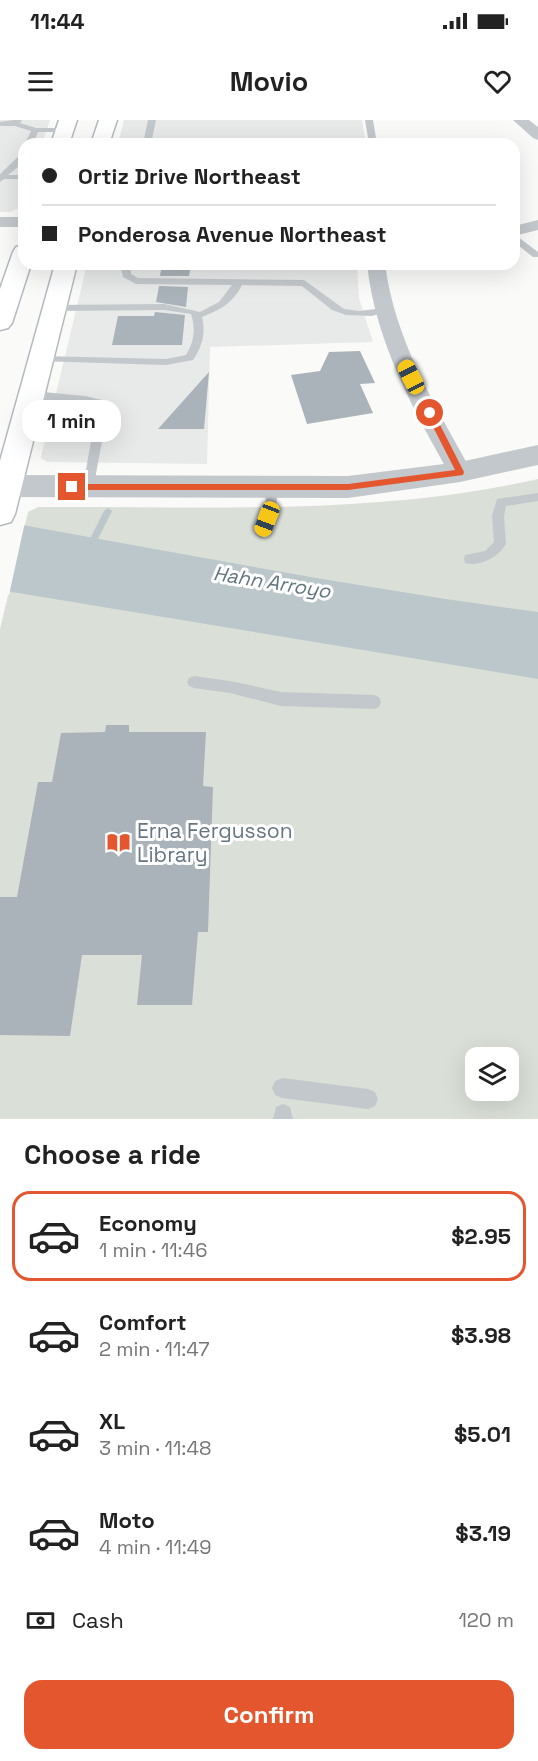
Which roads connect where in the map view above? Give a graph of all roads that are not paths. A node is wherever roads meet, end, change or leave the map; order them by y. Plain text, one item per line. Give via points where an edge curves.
1 (108, 120) edge
2 (152, 120) edge
3 (369, 120) edge
4 (520, 120) edge
5 (17, 122) edge
6 (0, 124) edge
7 (34, 130) junction
8 (64, 131) edge
9 (538, 135) edge
10 (31, 138) edge
11 (102, 138) edge
12 (148, 138) edge
13 (372, 138) edge
14 (18, 162) edge
15 (18, 178) edge
16 (0, 179) edge
17 (0, 222) edge
18 (18, 222) edge
19 (538, 225) edge
20 (520, 230) edge
21 (520, 242) edge
22 (536, 255) dead end
23 (18, 270) edge
24 (64, 270) edge
25 (126, 270) edge
26 (376, 270) edge
27 (238, 283) junction
28 (55, 308) junction
29 (384, 312) junction
30 (197, 316) junction
31 (0, 323) edge
32 (41, 359) junction
33 (32, 395) junction
34 (538, 455) edge
35 (460, 472) junction
36 (89, 487) junction
37 (271, 487) junction
38 (3, 497) edge
39 (538, 497) edge
40 (261, 534) dead end
41 (470, 559) dead end
42 (194, 682) dead end
43 (374, 702) dead end
44 (282, 1088) dead end
45 (368, 1099) dead end

1 - 11 main road
2 - 12 lane
3 - 13 lane
4 - 9 street
5 - 6 lane
5 - 7 lane
7 - 8 lane
7 - 10 lane
14 - 16 lane via 3,172
15 - 16 lane
17 - 18 street
19 - 20 street
21 - 22 lane
23 - 31 main road
24 - 28 main road
25 - 27 lane via 126,275 136,280
26 - 29 street
27 - 29 lane via 304,283 337,309 357,314
27 - 30 lane via 231,298 220,307
28 - 30 lane via 164,307 195,312
28 - 32 main road
29 - 35 street via 393,341
30 - 32 lane via 196,349 189,358 166,362
32 - 33 main road
33 - 36 lane via 102,404
33 - 38 main road
34 - 35 street
35 - 37 street via 348,487
36 - 37 street
36 - 38 street
37 - 40 lane via 272,505
39 - 41 lane via 501,502 500,544 489,555
42 - 43 lane via 280,699
44 - 45 lane

